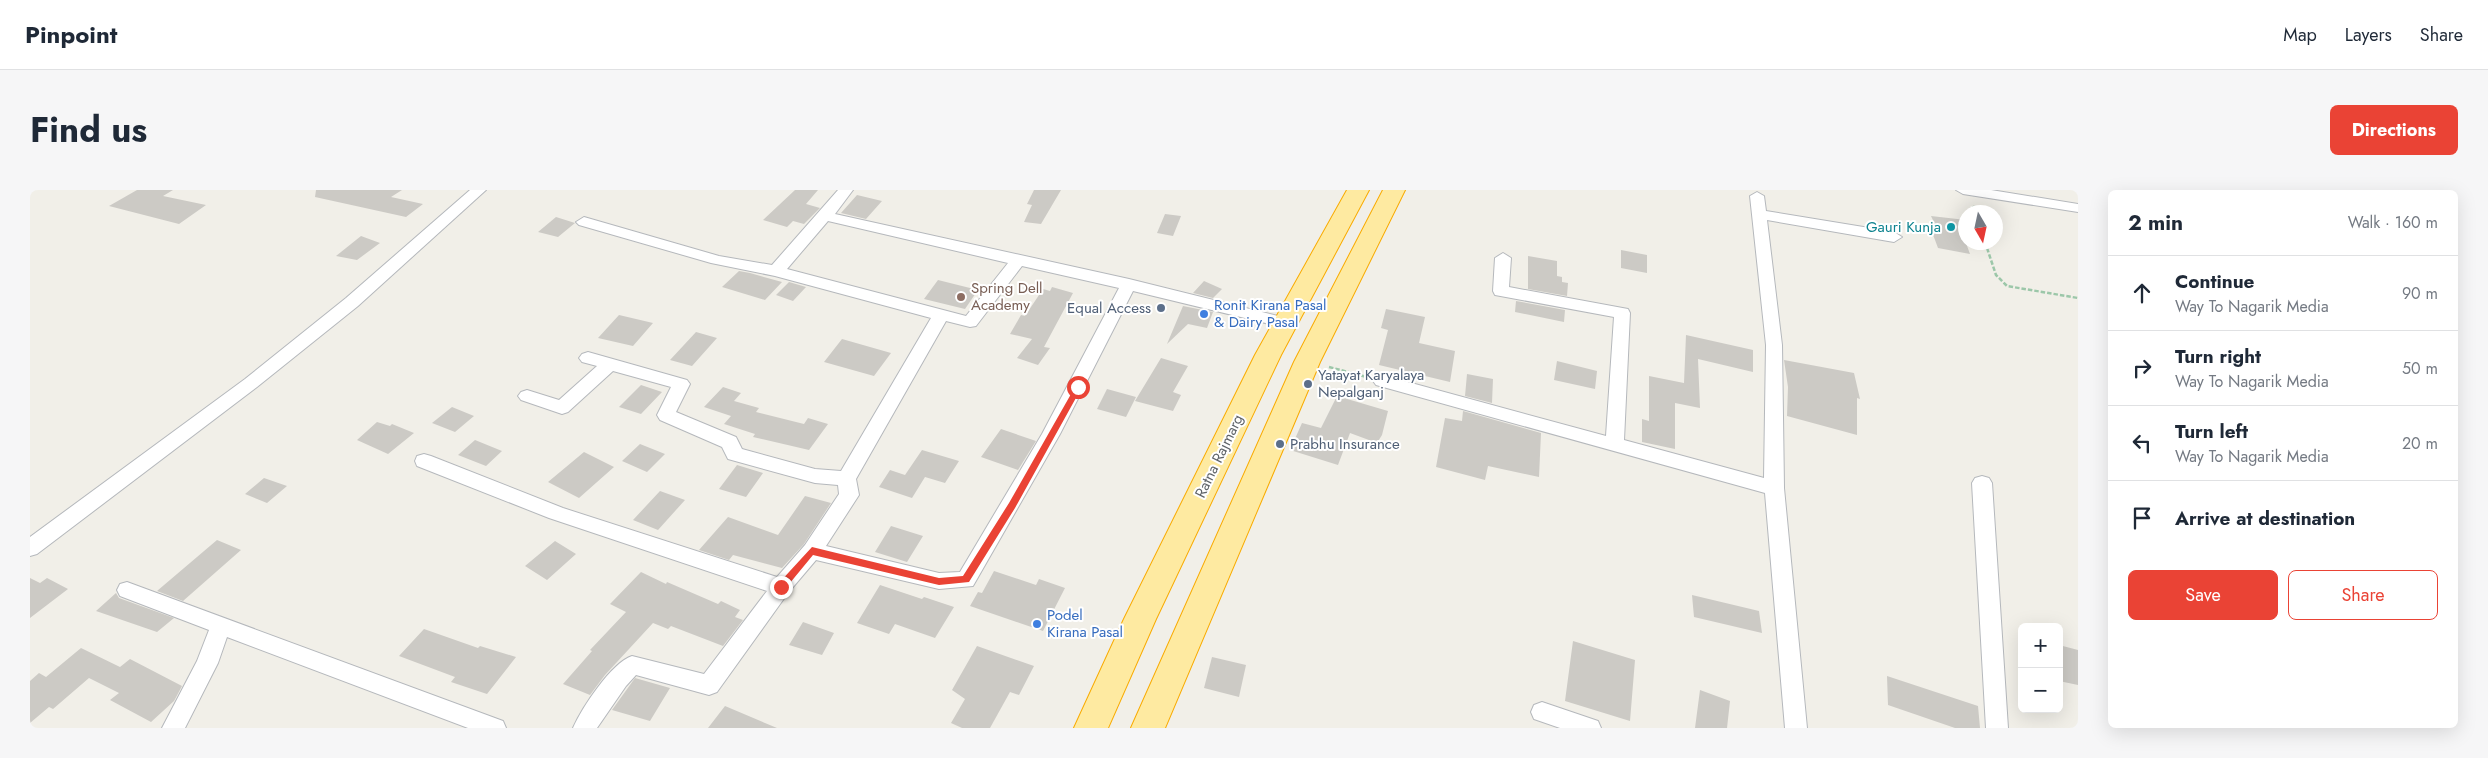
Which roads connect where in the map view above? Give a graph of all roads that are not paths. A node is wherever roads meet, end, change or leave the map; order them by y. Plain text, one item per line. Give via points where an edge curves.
1 (479, 190) edge
2 (846, 190) edge
3 (1358, 190) edge
4 (1394, 190) edge
5 (1963, 190) edge
6 (2078, 208) edge
7 (824, 216) junction
8 (584, 222) dead end
9 (1894, 237) dead end
10 (1503, 258) dead end
11 (1018, 261) junction
12 (776, 271) junction
13 (1130, 284) junction
14 (942, 315) junction
15 (1286, 323) junction
16 (588, 358) dead end
17 (609, 365) junction
18 (1382, 381) road end
19 (527, 396) dead end
20 (1615, 444) junction
21 (424, 461) dead end
22 (846, 479) junction
23 (1982, 483) dead end
24 (1774, 488) junction
25 (30, 548) edge
26 (812, 551) junction
27 (781, 587) junction
28 (127, 590) dead end
29 (221, 625) junction
30 (1542, 712) dead end
31 (173, 728) edge
32 (495, 728) edge
33 (584, 728) edge
34 (1091, 728) edge
35 (1148, 728) edge
36 (1590, 728) edge
37 (1796, 728) edge
38 (1997, 728) edge

1 - 25 street via 352,302 251,383
2 - 7 street
3 - 15 highway, Ratna Rajmarg
4 - 35 highway via 1307,362
5 - 6 street
7 - 11 street
7 - 12 street
8 - 12 street via 717,260
9 - 24 street via 1759,205 1774,345
10 - 20 street via 1501,290 1622,313
11 - 13 street
11 - 14 street via 970,322
12 - 14 street
13 - 15 street
13 - 26 street via 1078,387 966,580 939,582
14 - 22 street
15 - 34 highway, Ratna Rajmarg via 1144,610
16 - 17 street
17 - 19 street via 562,408
17 - 22 street via 681,384 666,415 728,442 736,454 816,476
18 - 20 street
20 - 24 street
21 - 27 street via 556,513
22 - 26 street via 849,496
23 - 38 street
24 - 37 street
26 - 27 street
27 - 33 street via 709,685 632,665 618,679
28 - 29 street
29 - 31 street via 207,663
29 - 32 street
30 - 36 street

